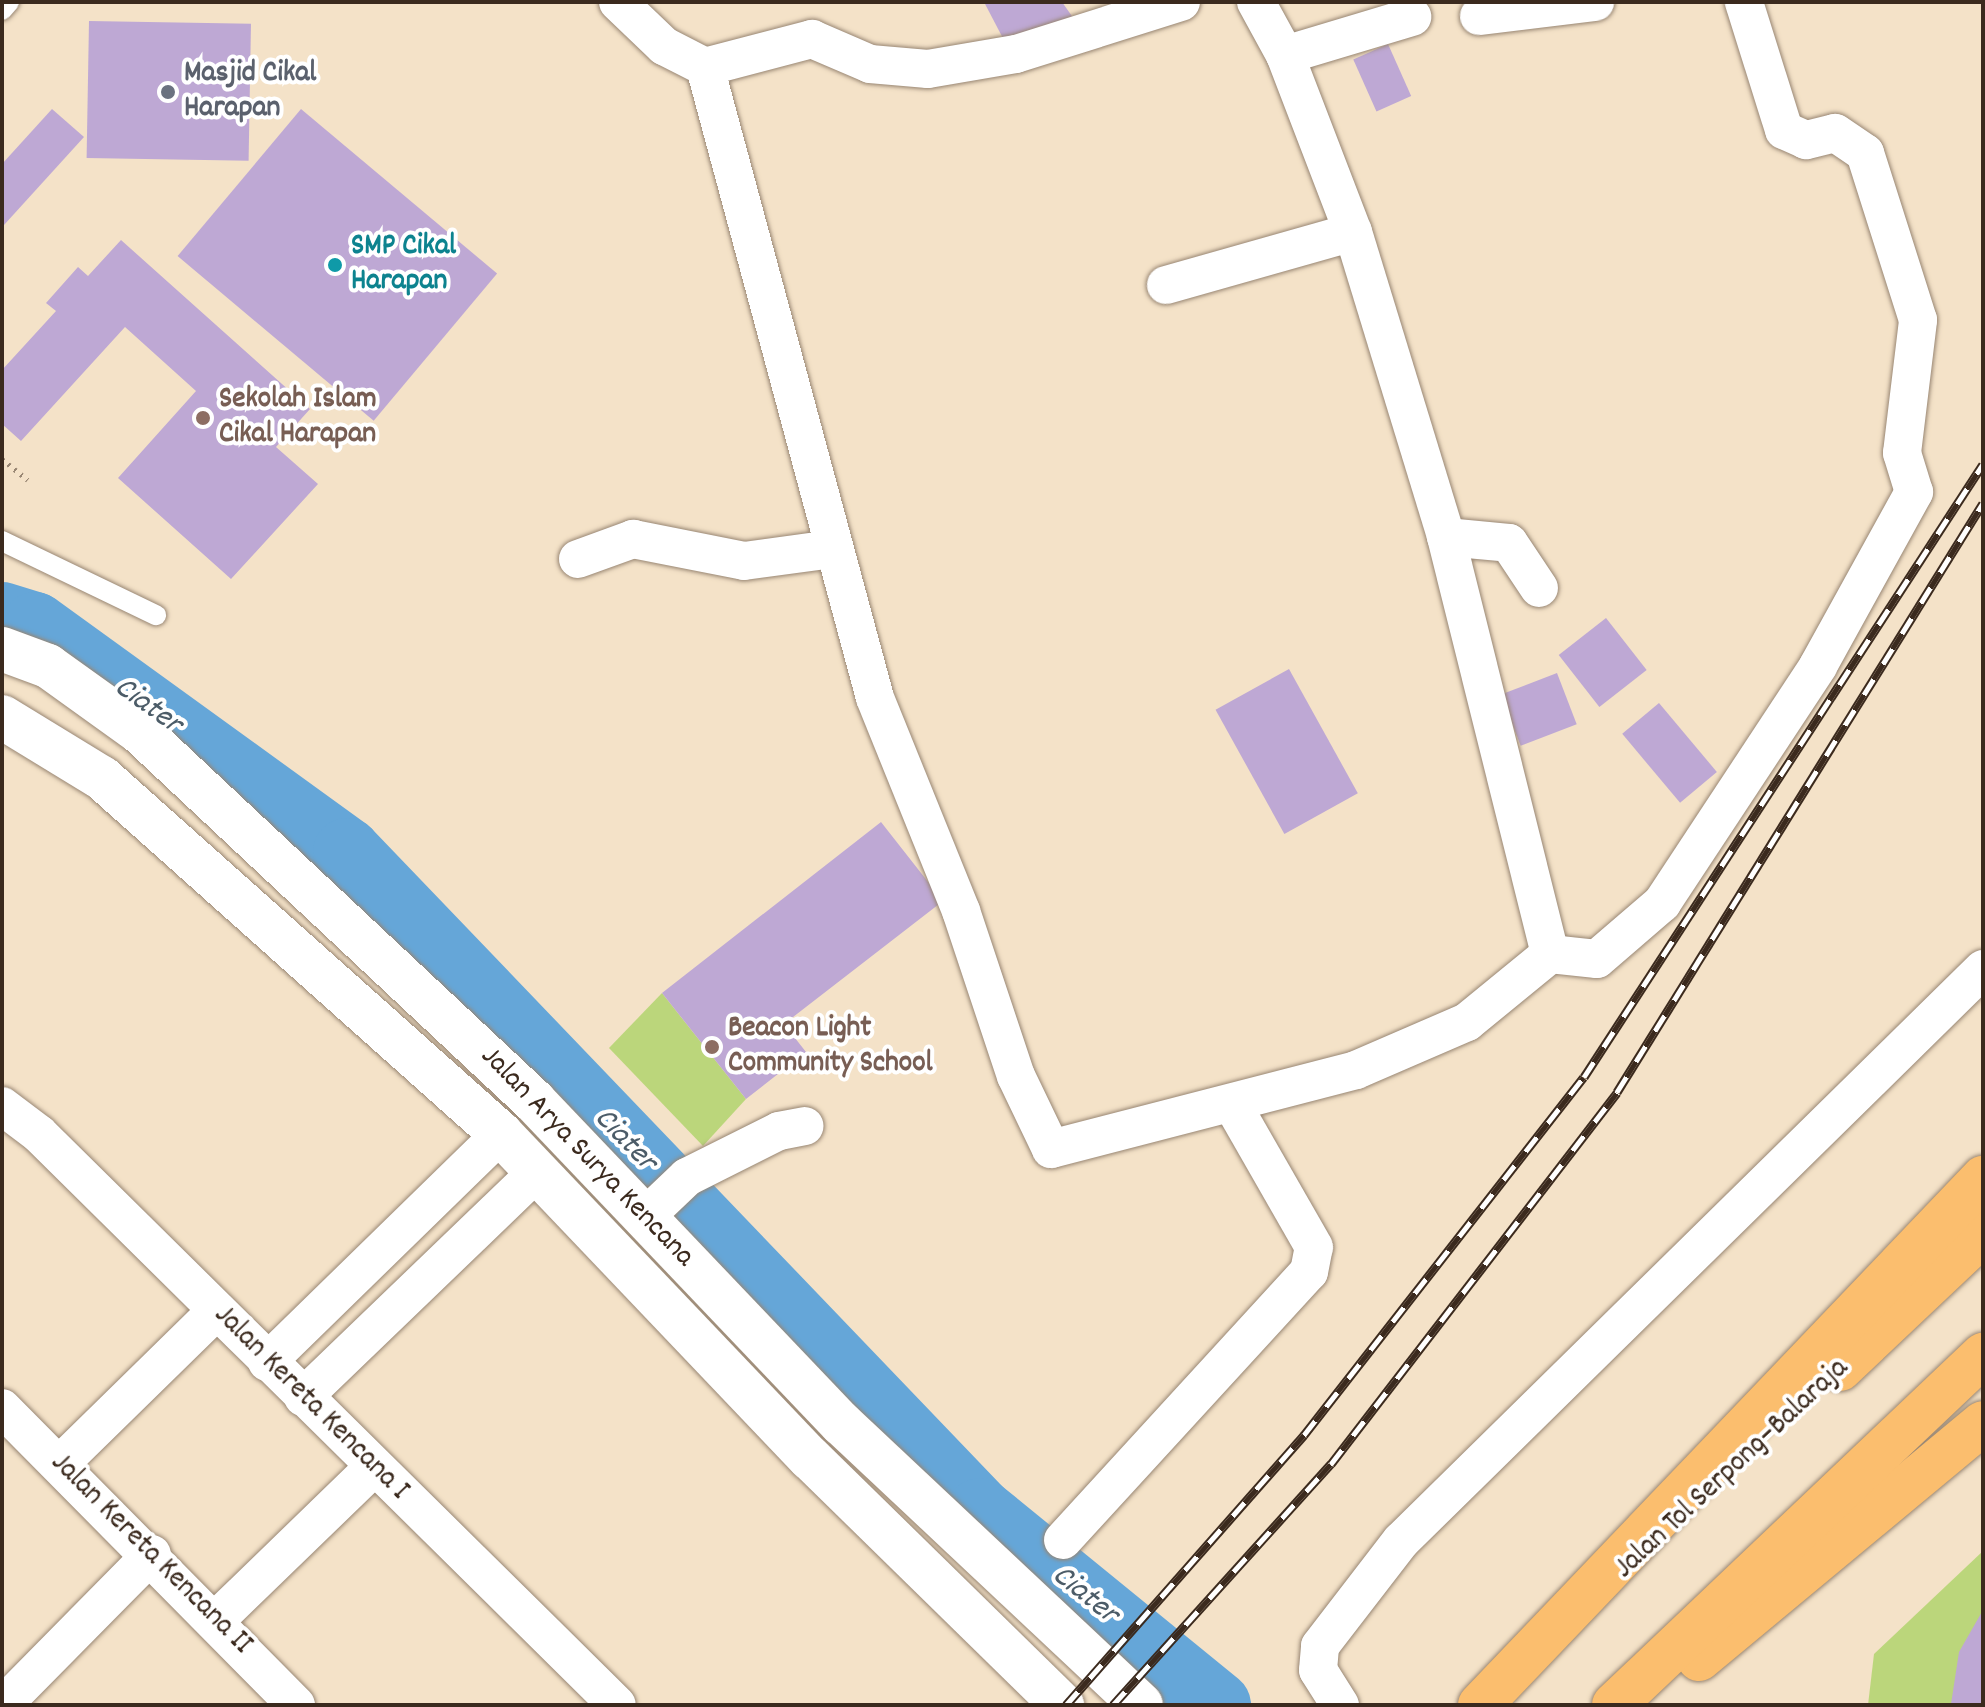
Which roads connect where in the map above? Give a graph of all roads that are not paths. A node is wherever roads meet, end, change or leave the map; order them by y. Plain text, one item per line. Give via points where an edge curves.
1 (9, 2) edge
2 (618, 2) edge
3 (1181, 2) edge
4 (1256, 2) edge
5 (1595, 2) edge
6 (1744, 2) edge
7 (1554, 4) edge
8 (2, 10) edge
9 (1479, 16) dead end
10 (1412, 17) dead end
11 (1285, 55) junction
12 (705, 67) junction
13 (1353, 232) junction
14 (1166, 285) dead end
15 (1446, 537) junction
16 (2, 541) edge
17 (833, 549) junction
18 (578, 559) dead end
19 (1539, 588) dead end
20 (156, 615) dead end
21 (2, 649) edge
22 (2, 717) edge
23 (1550, 954) junction
24 (1983, 969) edge
25 (534, 1101) junction
26 (1232, 1104) junction
27 (2, 1106) edge
28 (805, 1126) dead end
29 (501, 1134) junction
30 (570, 1140) junction
31 (537, 1172) junction
32 (1983, 1178) edge
33 (664, 1197) junction
34 (1983, 1234) edge
35 (216, 1311) junction
36 (1983, 1355) edge
37 (267, 1362) junction
38 (303, 1397) junction
39 (2, 1408) edge
40 (1983, 1423) edge
41 (842, 1424) junction
42 (810, 1458) junction
43 (61, 1463) junction
44 (373, 1468) junction
45 (1063, 1540) dead end
46 (152, 1554) junction
47 (217, 1619) junction
48 (3, 1705) edge
49 (296, 1705) edge
50 (617, 1705) edge
51 (1062, 1705) edge
52 (1141, 1705) edge
53 (1340, 1705) edge
54 (1481, 1705) edge
55 (1614, 1705) edge
56 (1639, 1705) edge

1 - 8 lane
2 - 12 street via 664,46
3 - 12 street via 1016,54 928,69 870,64 823,39
4 - 11 street
5 - 7 street
6 - 23 street via 1784,130 1806,140 1835,133 1865,153 1918,320 1902,453 1914,492 1818,666 1662,903 1597,959
7 - 9 street
10 - 11 street
11 - 13 street
12 - 17 street
13 - 14 street
13 - 15 street
15 - 19 street via 1509,543
15 - 23 street
16 - 20 lane
17 - 18 street via 744,561 633,539
17 - 26 street via 875,698 961,911 1016,1076 1051,1149
21 - 25 street, Jalan Arya Surya Kencana via 48,666 140,732
22 - 29 street, Jalan Arya Surya Kencana via 102,778
23 - 26 street via 1467,1022 1356,1070
24 - 53 street via 1401,1541 1320,1646 1318,1670
25 - 29 street
25 - 30 street, Jalan Arya Surya Kencana
26 - 45 street via 1314,1247 1309,1272
27 - 35 street, Jalan Kereta Kencana I
28 - 33 street via 779,1131
29 - 31 street, Jalan Arya Surya Kencana
29 - 37 street
30 - 31 street
30 - 33 street, Jalan Arya Surya Kencana
31 - 38 street
31 - 42 street, Jalan Arya Surya Kencana
32 - 54 highway
33 - 41 street, Jalan Arya Surya Kencana
34 - 54 highway, Jalan Tol Serpong–Balaraja
35 - 37 street, Jalan Kereta Kencana I
35 - 43 street
36 - 55 highway
37 - 38 street, Jalan Kereta Kencana I
38 - 44 street, Jalan Kereta Kencana I
39 - 43 street, Jalan Kereta Kencana II
40 - 56 highway
41 - 42 street
41 - 52 street, Jalan Arya Surya Kencana
42 - 51 street, Jalan Arya Surya Kencana
43 - 46 street, Jalan Kereta Kencana II
44 - 47 street
44 - 50 street, Jalan Kereta Kencana I
46 - 47 street, Jalan Kereta Kencana II
46 - 48 street
47 - 49 street, Jalan Kereta Kencana II

